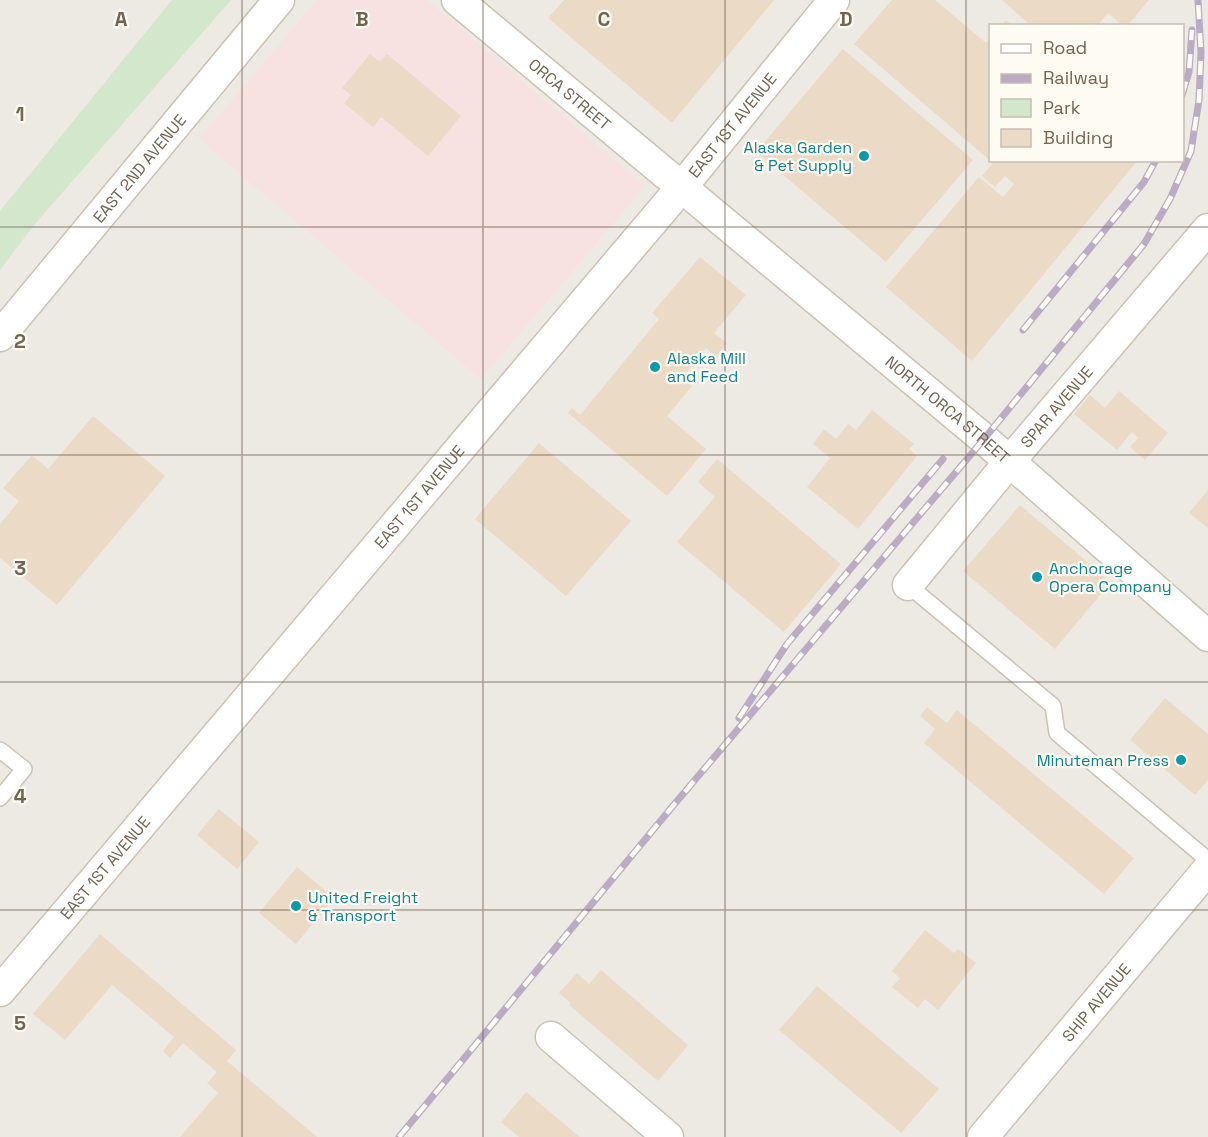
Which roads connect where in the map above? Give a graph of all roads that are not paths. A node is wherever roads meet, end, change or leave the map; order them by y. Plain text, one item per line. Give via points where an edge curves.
1 (279, 0) edge
2 (458, 0) edge
3 (834, 0) edge
4 (681, 188) junction
5 (1208, 229) edge
6 (0, 336) edge
7 (1010, 461) junction
8 (908, 585) joint
9 (1208, 636) edge
10 (0, 750) edge
11 (0, 798) edge
12 (1208, 860) edge
13 (1208, 869) edge
14 (0, 991) edge
15 (551, 1037) dead end
16 (668, 1137) edge
17 (983, 1137) edge

1 - 6 street, EAST 2ND AVENUE
2 - 4 street, ORCA STREET
3 - 4 street, EAST 1ST AVENUE
4 - 7 street, NORTH ORCA STREET
4 - 14 street, EAST 1ST AVENUE
5 - 7 street, SPAR AVENUE
7 - 8 street, SPAR AVENUE
7 - 9 street, NORTH ORCA STREET
8 - 12 lane via 1053,706 1057,733
10 - 11 lane via 24,769
13 - 17 street, SHIP AVENUE
15 - 16 street

